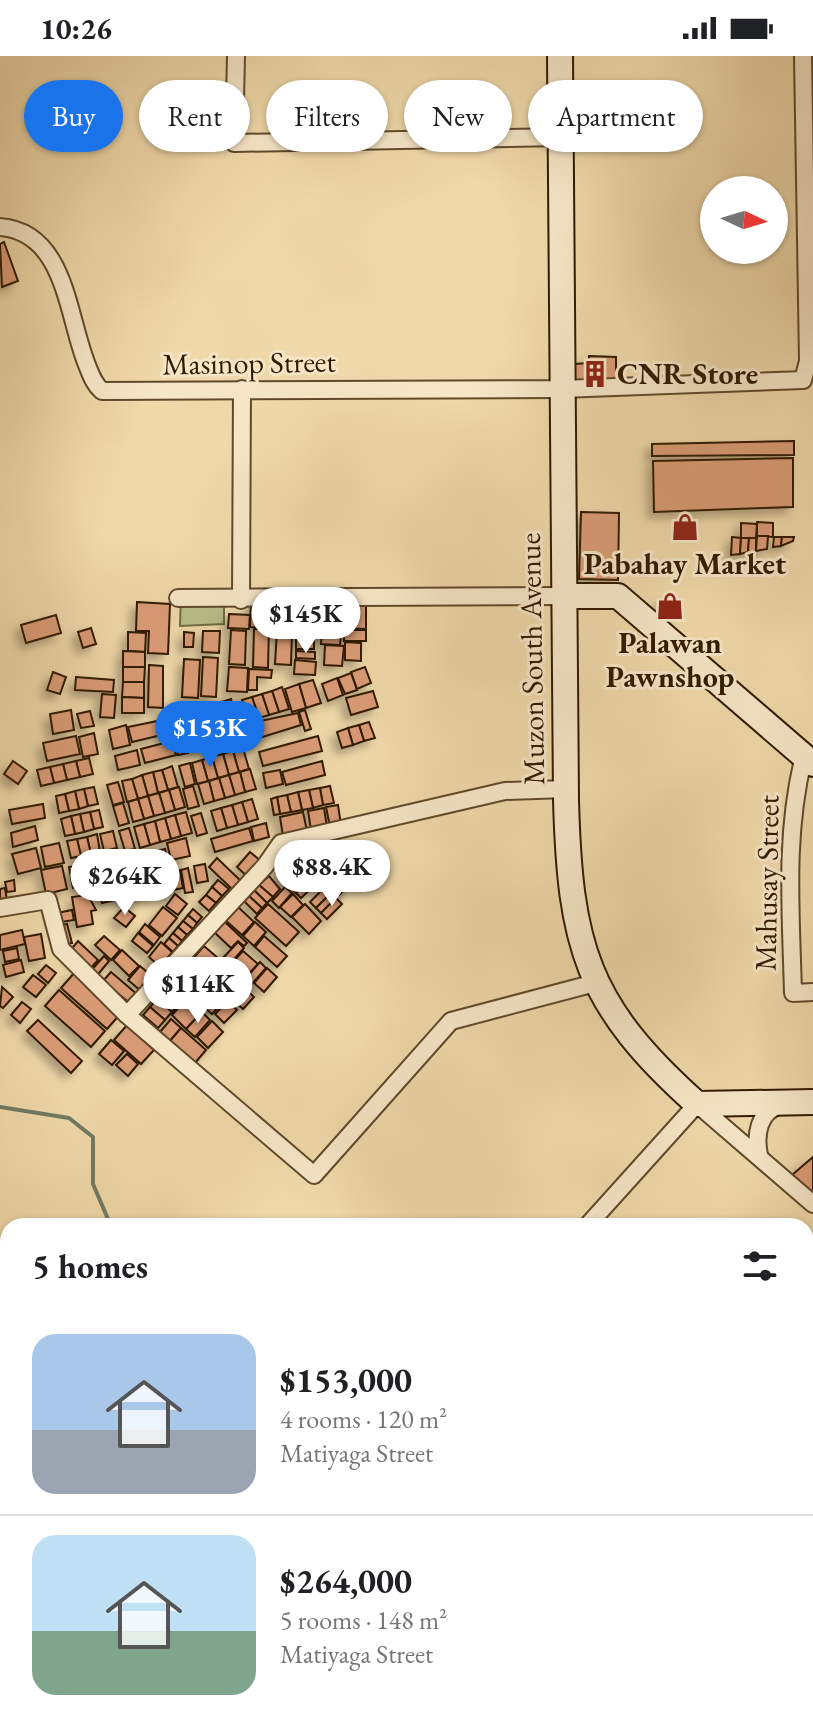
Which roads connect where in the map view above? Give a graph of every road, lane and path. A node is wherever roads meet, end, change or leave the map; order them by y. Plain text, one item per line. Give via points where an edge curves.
1 (236, 56) edge
2 (560, 56) edge
3 (803, 56) edge
4 (561, 80) edge
5 (528, 138) edge
6 (562, 152) edge
7 (0, 227) edge
8 (242, 389) junction
9 (561, 389) junction
10 (562, 596) junction
11 (178, 598) dead end
12 (241, 600) junction
13 (808, 760) edge
14 (566, 789) junction
15 (0, 908) edge
16 (595, 983) junction
17 (813, 992) edge
18 (127, 1015) junction
19 (804, 1102) edge
20 (697, 1104) junction
21 (759, 1155) junction
22 (813, 1204) edge
23 (594, 1218) edge

1 - 5 street via 234,143
2 - 4 street, Muzon South Avenue
3 - 9 street, Masinop Street via 808,361 803,380
6 - 9 street, Muzon South Avenue
7 - 8 street, Masinop Street via 39,242 53,258 78,343 102,391
8 - 9 street, Masinop Street
8 - 12 street
9 - 10 street, Muzon South Avenue
10 - 12 street
10 - 13 street via 618,596
10 - 14 street, Muzon South Avenue
11 - 12 street
13 - 17 street, Mahusay Street via 794,795 790,846 793,993
14 - 16 street, Muzon South Avenue via 571,899
14 - 18 street via 505,791 281,843
15 - 18 street via 48,900 61,949
16 - 18 street via 451,1021 314,1175
16 - 20 street, Muzon South Avenue via 638,1049
19 - 20 street
19 - 21 street via 773,1107 762,1119 755,1137
20 - 21 street
20 - 23 street
21 - 22 street

